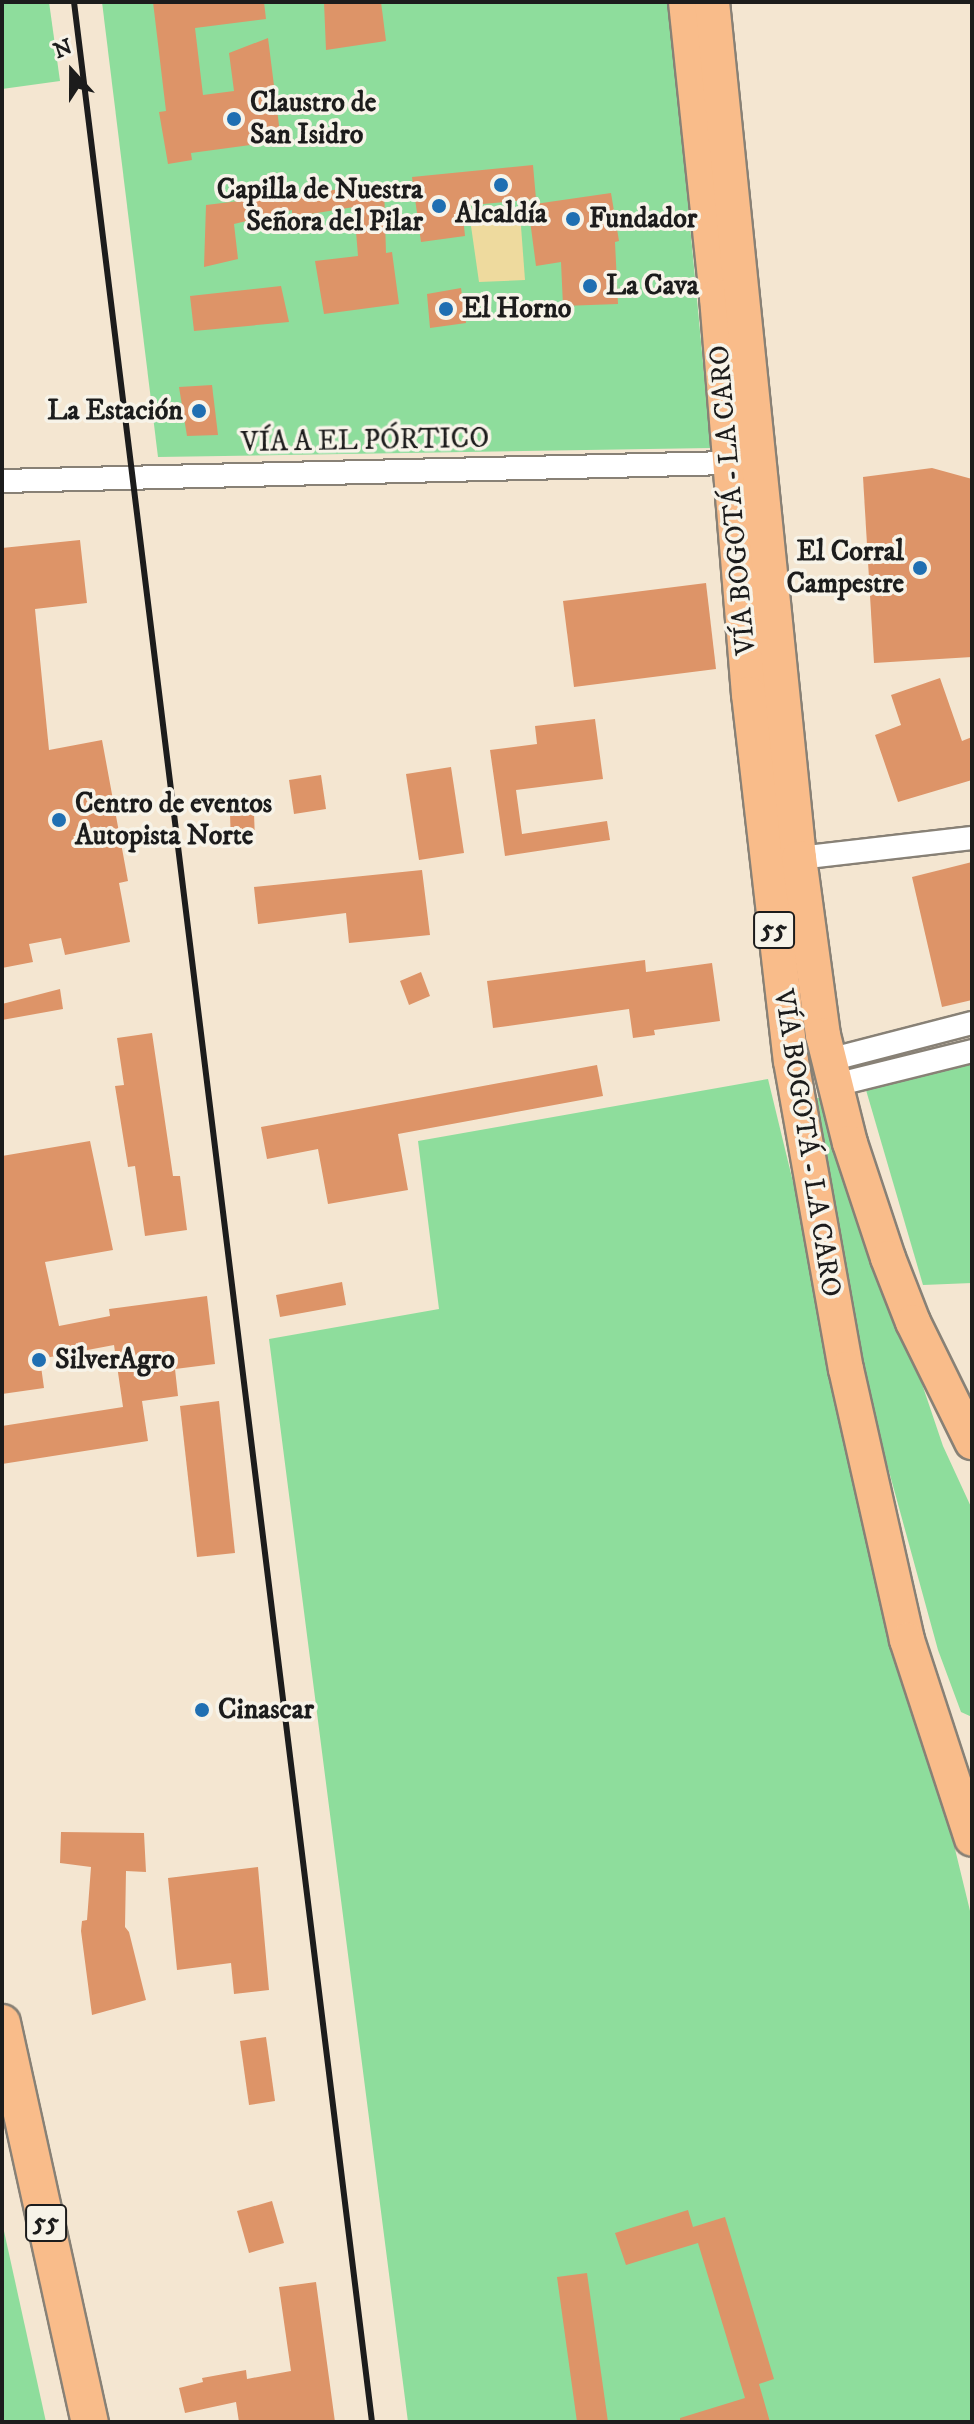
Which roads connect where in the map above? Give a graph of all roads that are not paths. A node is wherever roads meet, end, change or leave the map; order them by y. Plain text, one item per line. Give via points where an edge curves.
1 (686, 2) edge
2 (712, 2) edge
3 (730, 463) junction
4 (2, 481) edge
5 (972, 838) edge
6 (799, 858) junction
7 (972, 1023) edge
8 (972, 1051) edge
9 (832, 1073) junction
10 (972, 1442) edge
11 (907, 1640) junction
12 (972, 1747) edge
13 (972, 1839) edge
14 (2, 2023) edge
15 (90, 2422) edge

1 - 3 main road, VÍA BOGOTÁ - LA CARO / 55
2 - 6 main road, VÍA BOGOTÁ - LA CARO / 55
3 - 4 street, VÍA A EL PÓRTICO
3 - 11 main road, VÍA BOGOTÁ - LA CARO / 55 via 749,694 788,1037 843,1355
5 - 6 street
6 - 9 main road, VÍA BOGOTÁ - LA CARO / 55
7 - 9 street
8 - 9 street
9 - 10 main road, VÍA BOGOTÁ - LA CARO / 55 via 867,1199 913,1322
11 - 12 main road via 952,1731
11 - 13 main road, VÍA BOGOTÁ - LA CARO / 55
14 - 15 highway, 55

